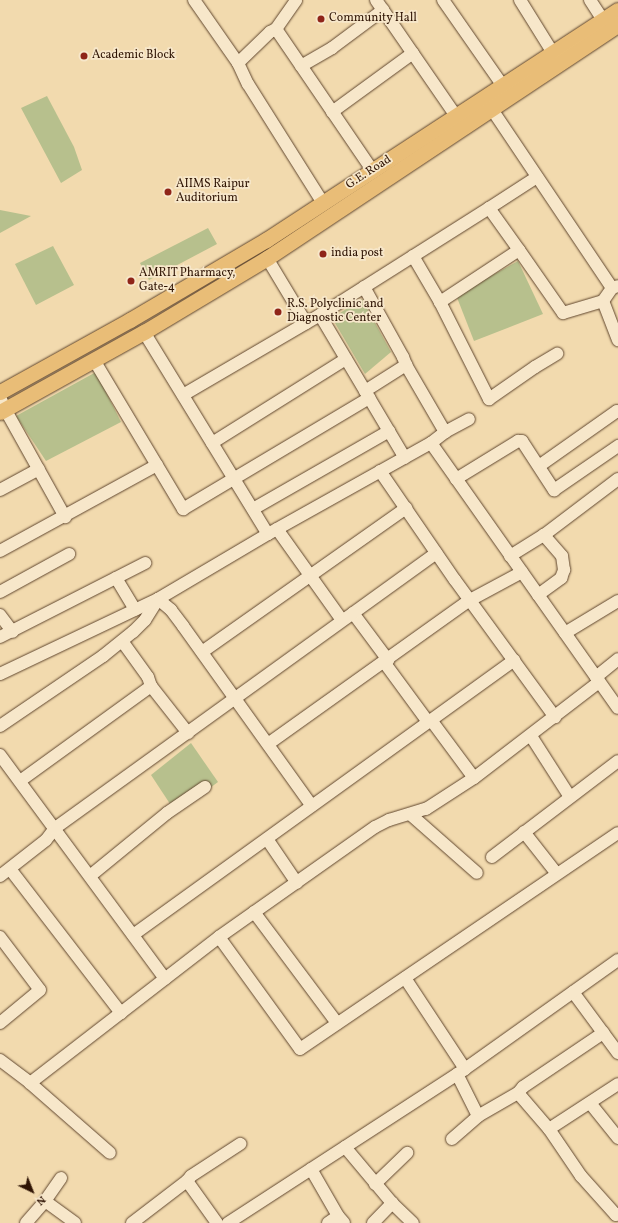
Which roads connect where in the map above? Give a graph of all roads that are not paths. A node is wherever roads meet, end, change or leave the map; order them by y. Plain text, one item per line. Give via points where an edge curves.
1 (194, 0) edge
2 (296, 0) edge
3 (442, 0) edge
4 (520, 0) edge
5 (590, 0) edge
6 (380, 5) edge
7 (618, 10) edge
8 (603, 20) junction
9 (618, 25) edge
10 (276, 29) junction
11 (413, 53) junction
12 (553, 53) junction
13 (238, 63) junction
14 (301, 66) junction
15 (503, 86) junction
16 (488, 104) junction
17 (332, 112) junction
18 (456, 116) junction
19 (373, 170) junction
20 (537, 177) junction
21 (323, 203) junction
22 (489, 208) junction
23 (519, 250) junction
24 (413, 256) junction
25 (267, 258) junction
26 (364, 287) junction
27 (615, 287) edge
28 (603, 301) junction
29 (440, 302) junction
30 (320, 315) junction
31 (306, 323) junction
32 (144, 332) junction
33 (618, 340) edge
34 (558, 354) dead end
35 (346, 359) junction
36 (94, 360) junction
37 (406, 365) junction
38 (0, 392) edge
39 (367, 394) junction
40 (183, 395) junction
41 (2, 406) edge
42 (618, 412) edge
43 (470, 419) dead end
44 (389, 431) junction
45 (445, 432) junction
46 (212, 443) junction
47 (431, 443) junction
48 (618, 446) edge
49 (405, 458) junction
50 (157, 465) junction
51 (539, 466) junction
52 (39, 469) junction
53 (380, 472) junction
54 (234, 478) junction
55 (456, 479) junction
56 (618, 479) edge
57 (0, 490) edge
58 (406, 508) junction
59 (253, 509) junction
60 (65, 517) junction
61 (273, 532) junction
62 (544, 535) junction
63 (0, 551) edge
64 (436, 553) junction
65 (69, 554) dead end
66 (510, 556) junction
67 (145, 563) dead end
68 (522, 572) junction
69 (309, 576) junction
70 (116, 578) junction
71 (0, 592) edge
72 (538, 595) junction
73 (158, 599) junction
74 (470, 600) junction
75 (618, 601) edge
76 (135, 610) junction
77 (353, 613) junction
78 (0, 615) edge
79 (342, 620) junction
80 (13, 632) junction
81 (565, 633) junction
82 (0, 637) edge
83 (122, 641) junction
84 (202, 652) junction
85 (618, 659) edge
86 (514, 660) junction
87 (386, 661) junction
88 (0, 674) edge
89 (597, 679) junction
90 (151, 686) junction
91 (235, 698) junction
92 (618, 708) edge
93 (555, 717) junction
94 (430, 721) junction
95 (0, 726) edge
96 (188, 733) junction
97 (531, 736) junction
98 (268, 744) junction
99 (0, 755) edge
100 (618, 761) edge
101 (474, 778) junction
102 (20, 781) junction
103 (205, 787) dead end
104 (570, 797) junction
105 (312, 806) junction
106 (410, 814) junction
107 (55, 828) junction
108 (524, 832) junction
109 (618, 832) edge
110 (267, 839) junction
111 (492, 857) dead end
112 (5, 872) edge
113 (477, 873) dead end
114 (557, 874) junction
115 (90, 876) junction
116 (297, 883) junction
117 (254, 912) junction
118 (133, 935) junction
119 (0, 937) edge
120 (219, 937) junction
121 (617, 963) edge
122 (405, 978) junction
123 (165, 979) junction
124 (573, 992) junction
125 (121, 1013) junction
126 (0, 1023) edge
127 (337, 1023) junction
128 (603, 1033) junction
129 (618, 1053) edge
130 (0, 1060) edge
131 (461, 1072) junction
132 (30, 1083) junction
133 (618, 1084) edge
134 (518, 1093) junction
135 (590, 1102) junction
136 (478, 1116) junction
137 (549, 1129) junction
138 (618, 1138) edge
139 (452, 1139) dead end
140 (240, 1144) dead end
141 (345, 1147) junction
142 (110, 1152) dead end
143 (407, 1153) dead end
144 (311, 1169) junction
145 (61, 1178) dead end
146 (187, 1181) junction
147 (374, 1184) junction
148 (45, 1201) junction
149 (392, 1203) junction
150 (618, 1214) edge
151 (336, 1221) edge
152 (26, 1223) edge
153 (75, 1223) edge
154 (132, 1223) edge
155 (217, 1223) edge
156 (228, 1223) edge
157 (373, 1223) edge
158 (413, 1223) edge

1 - 13 street
2 - 10 street
3 - 15 street
4 - 12 street
5 - 8 street
6 - 11 street
6 - 14 street via 332,48
7 - 8 main road, G.E. Road
8 - 12 main road, G.E. Road
9 - 16 main road
10 - 13 street
10 - 14 street
11 - 17 street
11 - 18 street
12 - 15 main road, G.E. Road
13 - 21 street via 248,84
14 - 17 street
15 - 16 main road, G.E. Road
16 - 18 main road, G.E. Road
16 - 20 street
16 - 25 main road
17 - 19 street
18 - 19 main road, G.E. Road
19 - 21 main road, G.E. Road
20 - 22 street
20 - 27 street
21 - 38 main road, G.E. Road via 266,240 116,328
22 - 23 street
22 - 24 street
23 - 28 street via 563,313
23 - 29 street
24 - 26 street
24 - 29 street
25 - 31 street
25 - 32 main road
26 - 30 street
26 - 37 street
27 - 28 street
28 - 33 street
29 - 34 street via 489,399
30 - 31 street
30 - 35 street
31 - 40 street
32 - 36 main road
32 - 40 street
35 - 39 street
35 - 46 street
36 - 41 main road
36 - 50 street
37 - 39 street
37 - 45 street
39 - 44 street
39 - 54 street
40 - 46 street
41 - 52 street
42 - 51 street
43 - 45 street
44 - 49 street
44 - 59 street
45 - 47 street
46 - 54 street
47 - 49 street
47 - 55 street
48 - 51 street via 554,490
49 - 53 street
50 - 54 street via 183,509
50 - 60 street
51 - 55 street via 522,441 518,441
52 - 57 street
52 - 60 street
53 - 58 street
53 - 61 street
54 - 59 street
55 - 66 street
56 - 62 street
58 - 64 street
58 - 69 street
59 - 61 street
60 - 63 street
61 - 69 street
61 - 73 street
62 - 66 street
62 - 72 street via 562,556 564,570 561,578
64 - 74 street
64 - 77 street
65 - 71 street
66 - 68 street
67 - 70 street
68 - 72 street
68 - 74 street
69 - 79 street
69 - 84 street
70 - 76 street
70 - 80 street
72 - 81 street
73 - 76 street
73 - 83 street via 145,620
73 - 84 street via 170,610
74 - 86 street
74 - 87 street
75 - 81 street
76 - 88 street
77 - 79 street
77 - 87 street
78 - 80 street
79 - 91 street
80 - 82 street
81 - 89 street
83 - 90 street via 148,677
83 - 95 street
84 - 91 street
85 - 89 street
86 - 93 street
86 - 94 street
87 - 94 street
87 - 98 street
89 - 92 street
89 - 93 street
90 - 96 street
90 - 102 street
91 - 96 street
91 - 98 street
93 - 97 street
94 - 101 street
94 - 105 street
96 - 107 street
97 - 101 street
97 - 104 street
98 - 105 street
99 - 102 street
100 - 104 street
101 - 106 street via 426,809
102 - 107 street
103 - 115 street via 167,813
104 - 108 street
105 - 110 street
106 - 113 street
106 - 116 street via 389,820
107 - 112 street via 46,840
107 - 115 street
108 - 111 street
108 - 114 street
109 - 114 street
110 - 116 street
110 - 118 street
112 - 125 street
114 - 122 street
115 - 118 street
116 - 117 street
117 - 120 street
117 - 127 street
118 - 123 street
119 - 126 street via 40,990
120 - 123 street
120 - 127 street via 300,1049
121 - 124 street
122 - 127 street
122 - 131 street
123 - 125 street
124 - 128 street
124 - 131 street
125 - 132 street
128 - 129 street
128 - 134 street via 523,1087
130 - 132 street
131 - 136 street
131 - 141 street
132 - 142 street
133 - 135 street
134 - 136 street
134 - 137 street
135 - 137 street
135 - 138 street
136 - 139 street
137 - 150 street via 581,1176 616,1215
140 - 146 street
141 - 144 street
141 - 147 street
143 - 147 street
144 - 151 street via 336,1210
144 - 156 street
145 - 148 street
146 - 154 street
146 - 155 street
147 - 149 street
148 - 152 street
148 - 153 street
149 - 157 street
149 - 158 street

